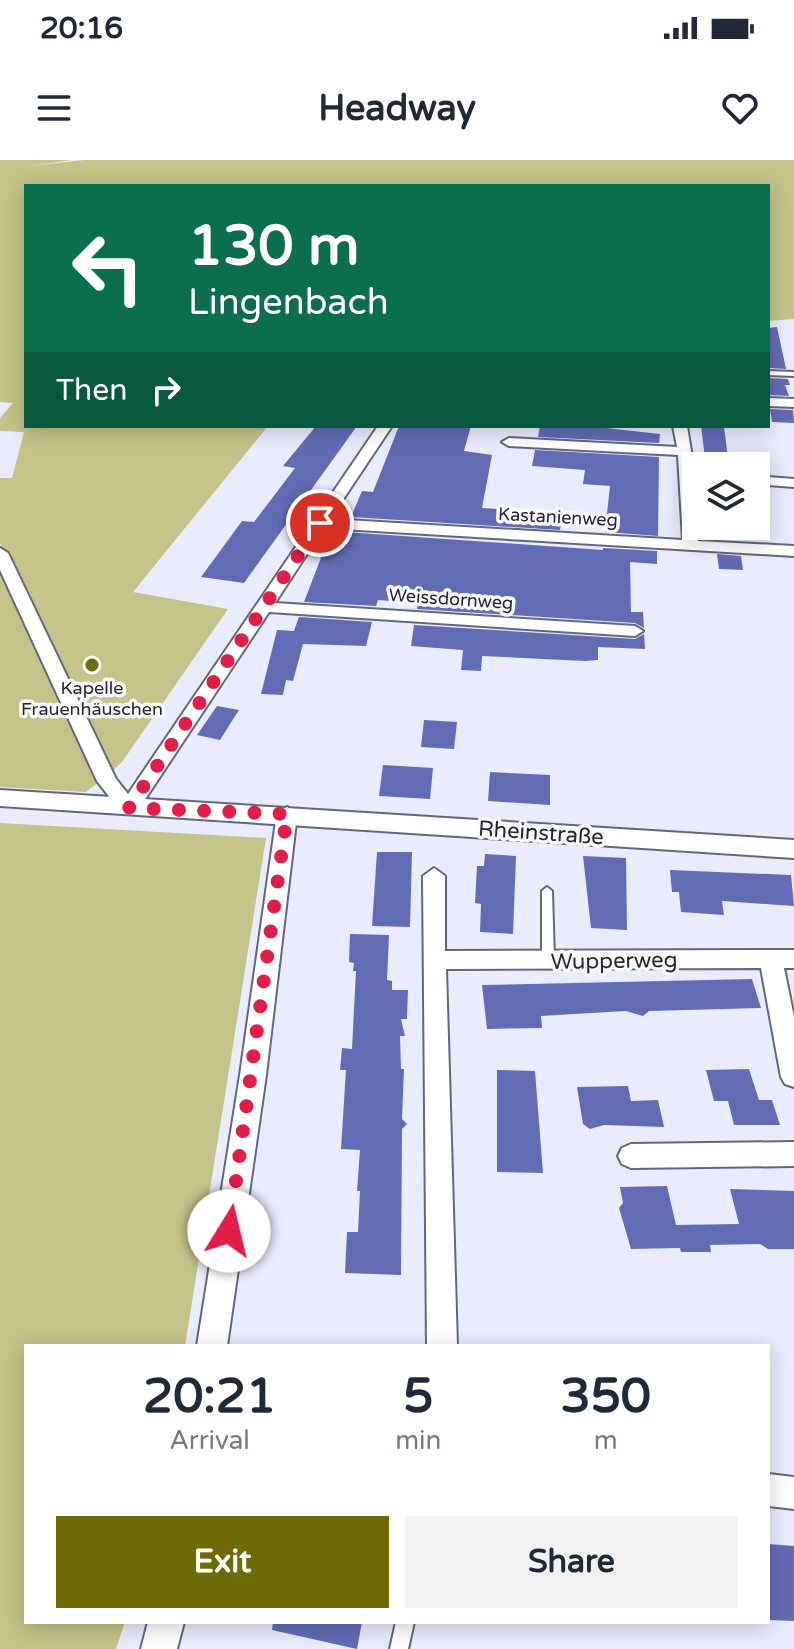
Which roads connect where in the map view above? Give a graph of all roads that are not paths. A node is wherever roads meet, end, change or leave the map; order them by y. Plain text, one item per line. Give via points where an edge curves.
1 (770, 373) edge
2 (794, 374) edge
3 (770, 402) edge
4 (794, 403) edge
5 (384, 428) edge
6 (680, 428) edge
7 (509, 442) dead end
8 (684, 451) joint
9 (770, 481) edge
10 (794, 483) edge
11 (320, 523) junction
12 (691, 540) edge
13 (691, 544) junction
14 (794, 551) edge
15 (0, 553) edge
16 (264, 607) junction
17 (635, 631) dead end
18 (0, 798) edge
19 (129, 808) junction
20 (287, 814) junction
21 (794, 849) edge
22 (434, 876) dead end
23 (547, 891) dead end
24 (782, 958) edge
25 (434, 960) junction
26 (548, 961) junction
27 (794, 1077) edge
28 (794, 1154) edge
29 (631, 1156) dead end
30 (212, 1344) edge
31 (442, 1344) edge
32 (770, 1490) edge
33 (794, 1493) edge
34 (165, 1624) edge
35 (405, 1624) edge
36 (159, 1649) edge
37 (399, 1649) edge

1 - 2 lane
3 - 4 street
5 - 11 street
6 - 8 street
7 - 8 street
9 - 10 street
11 - 13 street, Kastanienweg
11 - 16 street
12 - 13 street
13 - 14 street, Kastanienweg
15 - 19 street via 107,781
16 - 17 street, Weissdornweg
16 - 19 street
18 - 19 street, Rheinstraße
19 - 20 street, Rheinstraße
20 - 21 street, Rheinstraße
20 - 30 street
22 - 25 street
23 - 26 lane
24 - 26 street, Wupperweg
24 - 27 street
25 - 26 street, Wupperweg
25 - 31 street
28 - 29 street
32 - 33 street
34 - 36 street
35 - 37 lane

